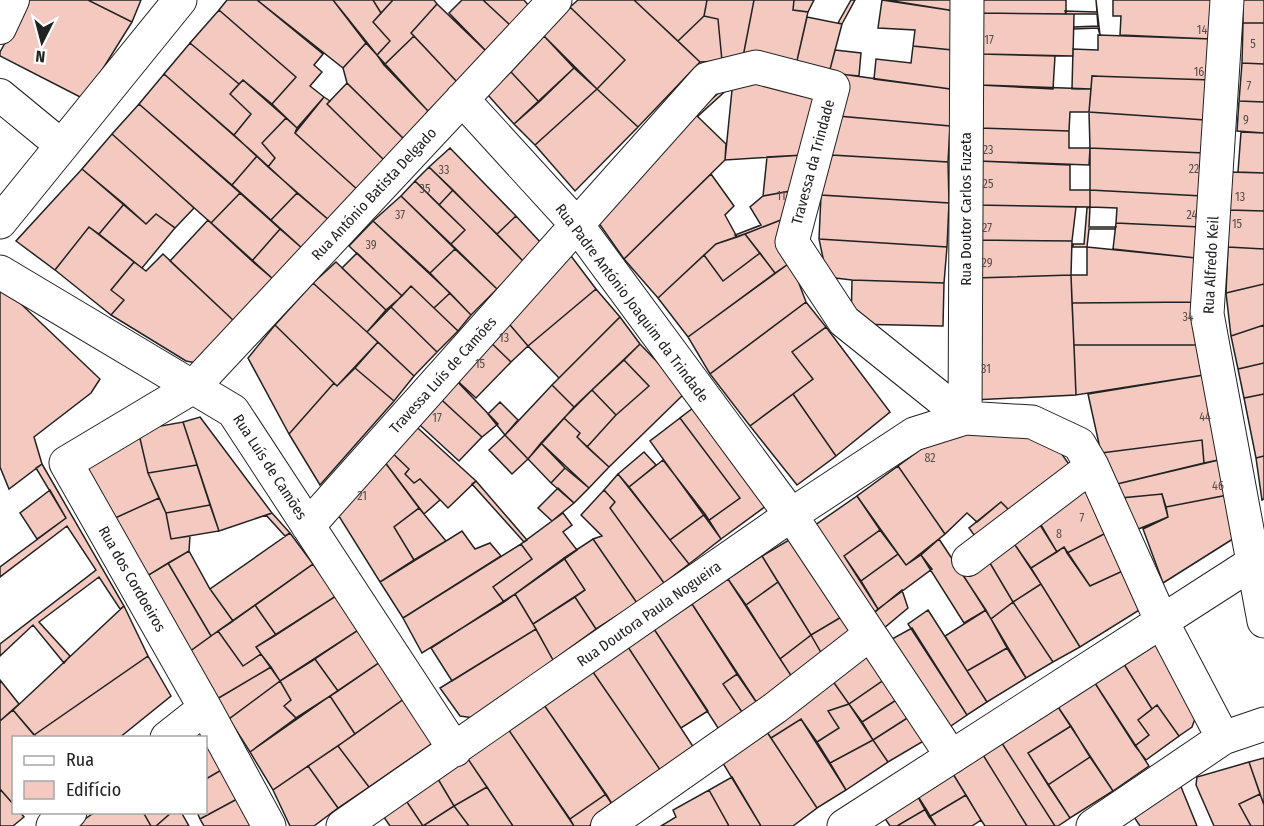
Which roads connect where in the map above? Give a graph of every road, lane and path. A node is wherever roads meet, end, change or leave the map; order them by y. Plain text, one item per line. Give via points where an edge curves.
1 (13, 0) edge
2 (180, 0) edge
3 (555, 0) edge
4 (967, 0) edge
5 (1227, 0) edge
6 (0, 28) edge
7 (0, 95) edge
8 (462, 99) junction
9 (62, 146) junction
10 (0, 222) edge
11 (577, 225) junction
12 (0, 272) edge
13 (194, 387) junction
14 (965, 418) junction
15 (1092, 466) junction
16 (791, 515) junction
17 (308, 526) junction
18 (968, 560) dead end
19 (1254, 562) junction
20 (1264, 621) edge
21 (1162, 622) junction
22 (869, 635) junction
23 (205, 708) junction
24 (1264, 724) edge
25 (170, 736) edge
26 (1223, 738) junction
27 (455, 750) junction
28 (952, 757) junction
29 (69, 814) edge
30 (53, 826) edge
31 (269, 826) edge
32 (343, 826) edge
33 (607, 826) edge
34 (844, 826) edge
35 (1093, 826) edge

1 - 6 street
2 - 9 street
3 - 8 street, Rua António Batista Delgado
4 - 14 street, Rua Doutor Carlos Fuzeta
5 - 19 street, Rua Alfredo Keil via 1207,314
7 - 9 street
8 - 11 street, Rua Padre António Joaquim da Trindade
8 - 13 street, Rua António Batista Delgado
9 - 10 street
11 - 14 street, Travessa da Trindade via 707,79 756,67 833,87 792,242 844,321
11 - 16 street, Rua Padre António Joaquim da Trindade
11 - 17 street, Travessa Luís de Camões
12 - 13 street, Rua Luís de Camões
13 - 17 street, Rua Luís de Camões via 233,411
13 - 23 street, Rua dos Cordoeiros via 66,463
14 - 15 street via 1032,422 1078,444
14 - 16 street, Rua Doutora Paula Nogueira via 914,434
15 - 18 street
15 - 21 street
16 - 22 street
16 - 27 street, Rua Doutora Paula Nogueira
17 - 27 street, Rua Luís de Camões
19 - 20 street, Rua Alfredo Keil
19 - 21 street
21 - 26 street
21 - 28 street
22 - 28 street
22 - 33 street via 775,708
23 - 25 street
23 - 31 street, Rua dos Cordoeiros
24 - 26 street
26 - 35 street
27 - 32 street, Rua Doutora Paula Nogueira
28 - 34 street
29 - 30 street

